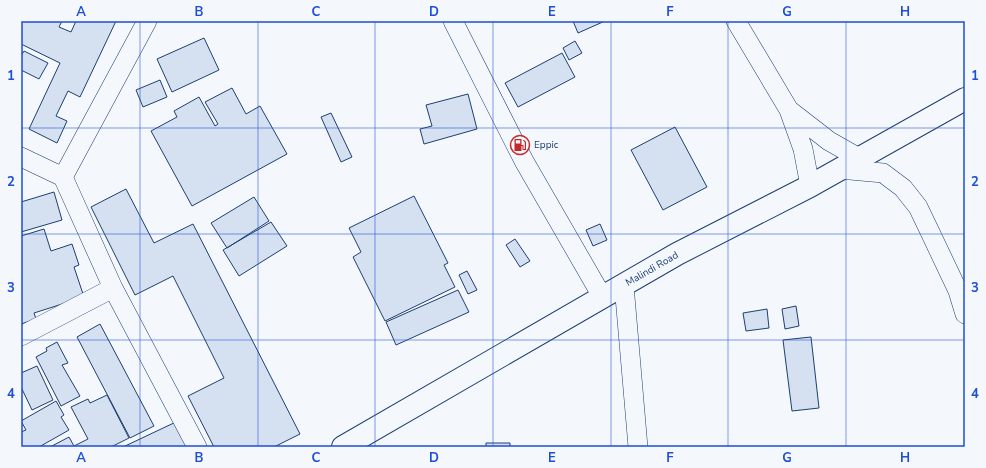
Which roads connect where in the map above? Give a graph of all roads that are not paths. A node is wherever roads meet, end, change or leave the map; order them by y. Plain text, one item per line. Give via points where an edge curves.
1 (147, 21) edge
2 (453, 21) edge
3 (736, 21) edge
4 (965, 99) edge
5 (789, 110) junction
6 (21, 157) edge
7 (859, 158) junction
8 (839, 169) junction
9 (63, 177) junction
10 (810, 186) junction
11 (624, 285) junction
12 (113, 288) junction
13 (603, 298) junction
14 (965, 314) edge
15 (21, 336) edge
16 (197, 447) edge
17 (343, 447) edge
18 (638, 447) edge

1 - 9 street
2 - 13 street via 524,161
3 - 5 street
4 - 7 highway, Malindi Road
5 - 7 street via 829,141
5 - 10 street via 803,149
6 - 9 street
7 - 8 highway, Malindi Road
8 - 10 highway, Malindi Road
8 - 14 street via 883,174 903,188 918,207 958,291
9 - 12 street
10 - 11 highway, Malindi Road via 677,254
11 - 13 highway, Malindi Road
11 - 18 street
12 - 15 street
12 - 16 street
13 - 17 highway, Malindi Road

